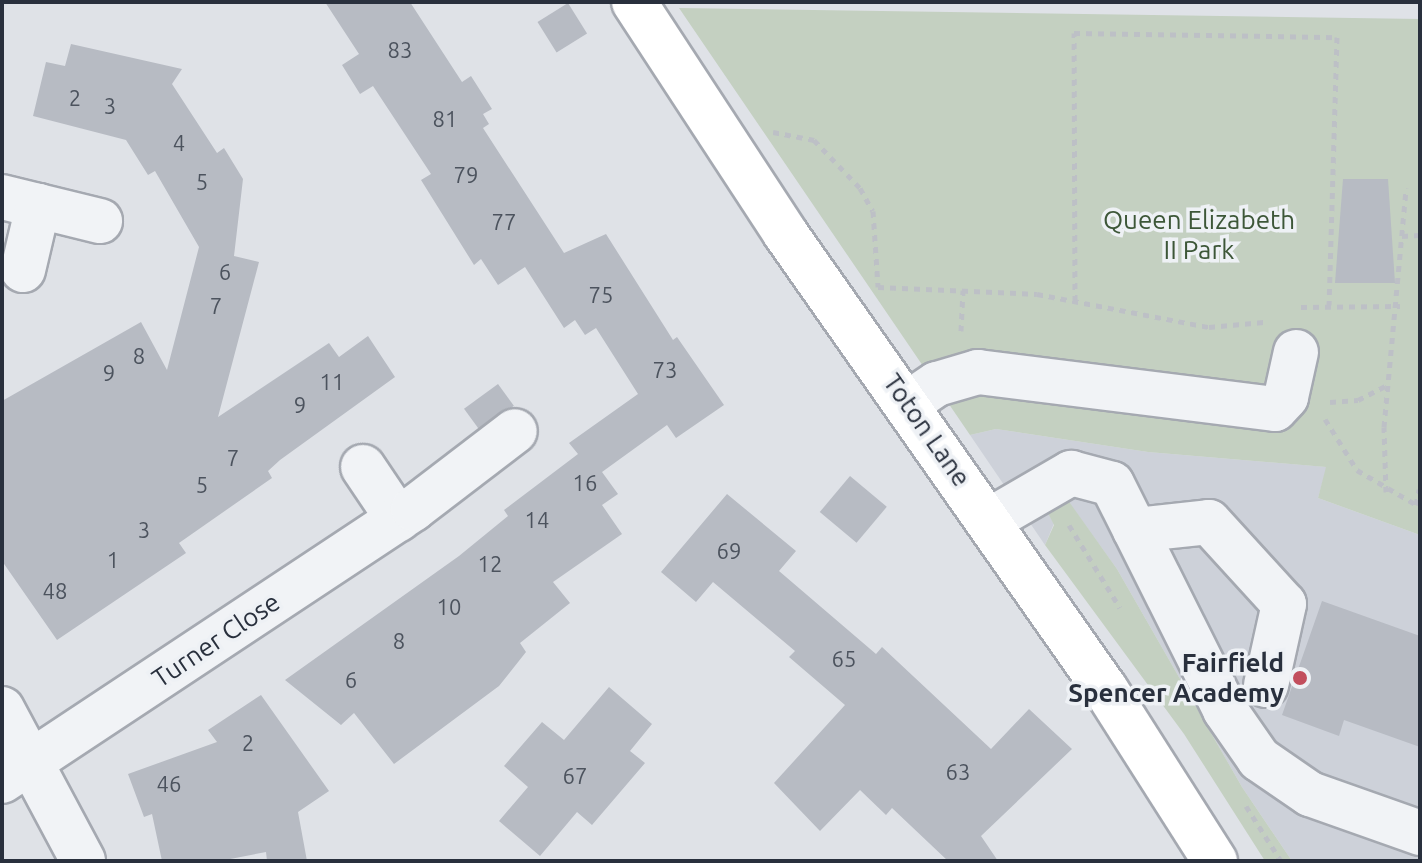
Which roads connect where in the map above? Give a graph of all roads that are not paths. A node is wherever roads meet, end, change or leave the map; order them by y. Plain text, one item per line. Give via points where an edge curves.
1 (634, 2) edge
2 (20, 202) edge
3 (100, 221) dead end
4 (23, 270) dead end
5 (1282, 337) road end
6 (910, 402) junction
7 (515, 431) dead end
8 (363, 467) dead end
9 (405, 514) junction
10 (990, 520) junction
11 (1135, 530) junction
12 (1266, 685) dead end
13 (2, 709) edge
14 (18, 771) edge
15 (1420, 833) edge
16 (83, 861) edge
17 (1215, 861) edge

1 - 6 main road, Toton Lane via 742,169
2 - 3 street
2 - 4 street
5 - 6 street via 1286,397 1275,409 978,372 937,384
6 - 10 main road, Toton Lane
7 - 9 street, Turner Close
8 - 9 street
9 - 14 street, Turner Close
10 - 11 street via 1071,473 1089,473 1112,484
10 - 17 main road, Toton Lane
11 - 12 street via 1209,522 1284,604
11 - 15 street via 1225,710 1259,759 1310,794
13 - 14 street
14 - 16 street

